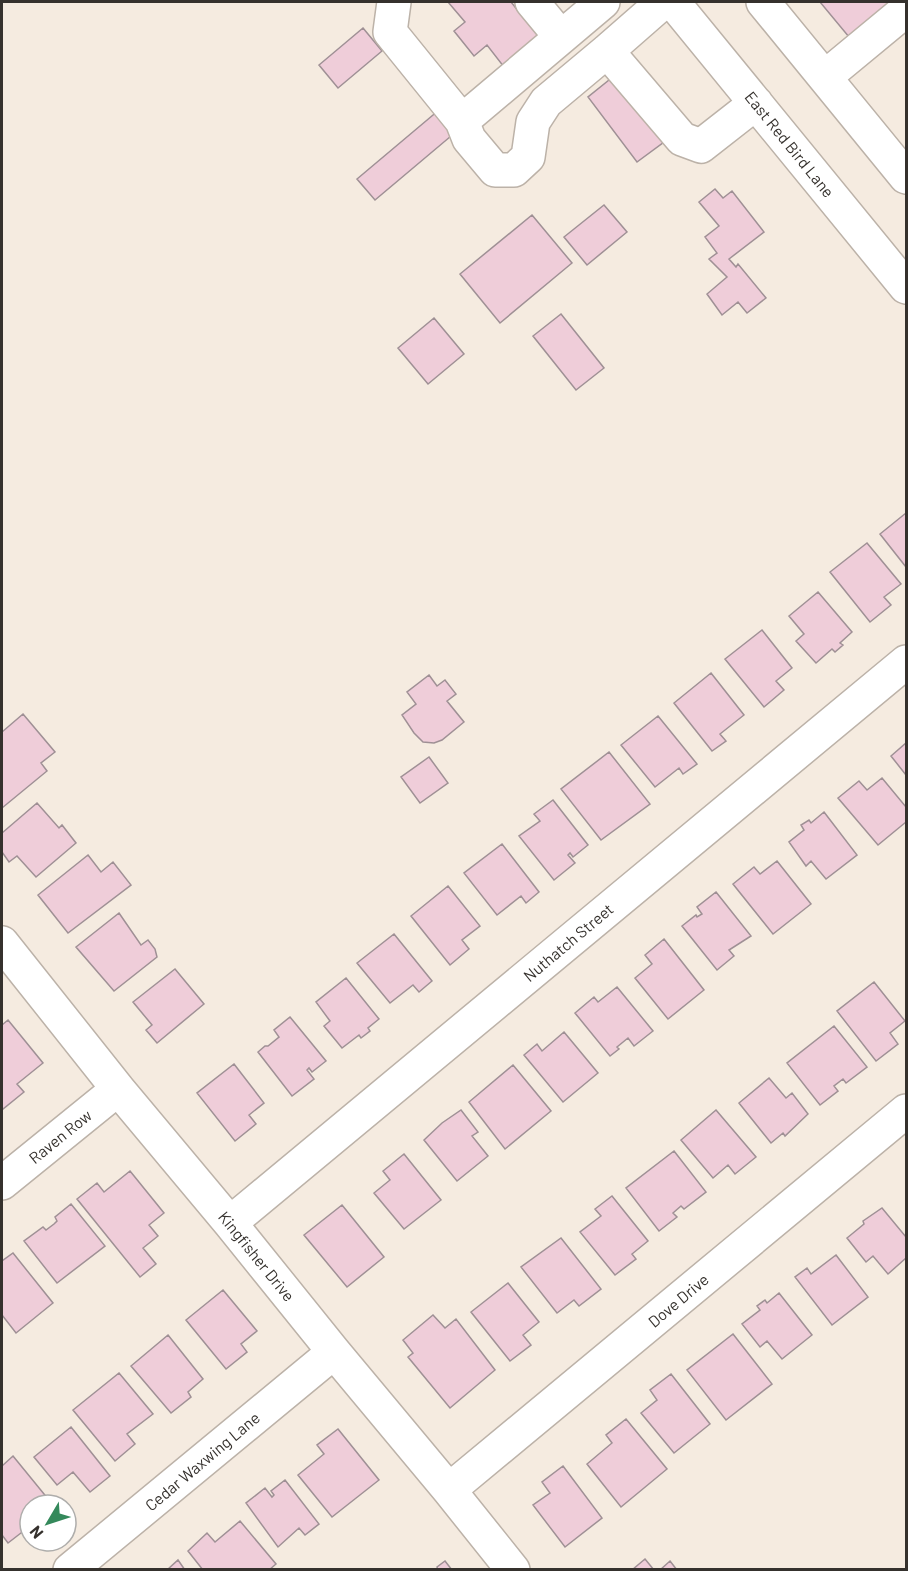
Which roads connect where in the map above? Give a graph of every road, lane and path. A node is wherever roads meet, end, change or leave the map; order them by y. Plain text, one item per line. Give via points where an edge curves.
1 (394, 2) edge
2 (532, 2) edge
3 (603, 2) edge
4 (663, 2) edge
5 (673, 2) edge
6 (763, 2) edge
7 (906, 10) edge
8 (561, 37) junction
9 (607, 51) junction
10 (825, 77) junction
11 (756, 102) junction
12 (462, 121) junction
13 (901, 158) edge
14 (906, 287) edge
15 (906, 662) edge
16 (2, 943) edge
17 (118, 1089) junction
18 (906, 1111) edge
19 (2, 1183) edge
20 (230, 1223) junction
21 (334, 1352) junction
22 (448, 1490) junction
23 (70, 1569) edge
24 (513, 1569) edge

1 - 12 street via 390,32
2 - 8 street
3 - 8 street
4 - 9 street
5 - 11 street, East Red Bird Lane
6 - 10 street
7 - 10 street
8 - 12 street
9 - 11 street via 682,139 701,146
9 - 12 street via 546,102 533,122 528,157 514,170 495,170 470,139
10 - 13 street
11 - 14 street, East Red Bird Lane
15 - 20 street, Nuthatch Street
16 - 17 street, Kingfisher Drive
17 - 19 street, Raven Row
17 - 20 street, Kingfisher Drive
18 - 22 street, Dove Drive
20 - 21 street, Kingfisher Drive
21 - 22 street, Kingfisher Drive
21 - 23 street, Cedar Waxwing Lane
22 - 24 street, Kingfisher Drive

